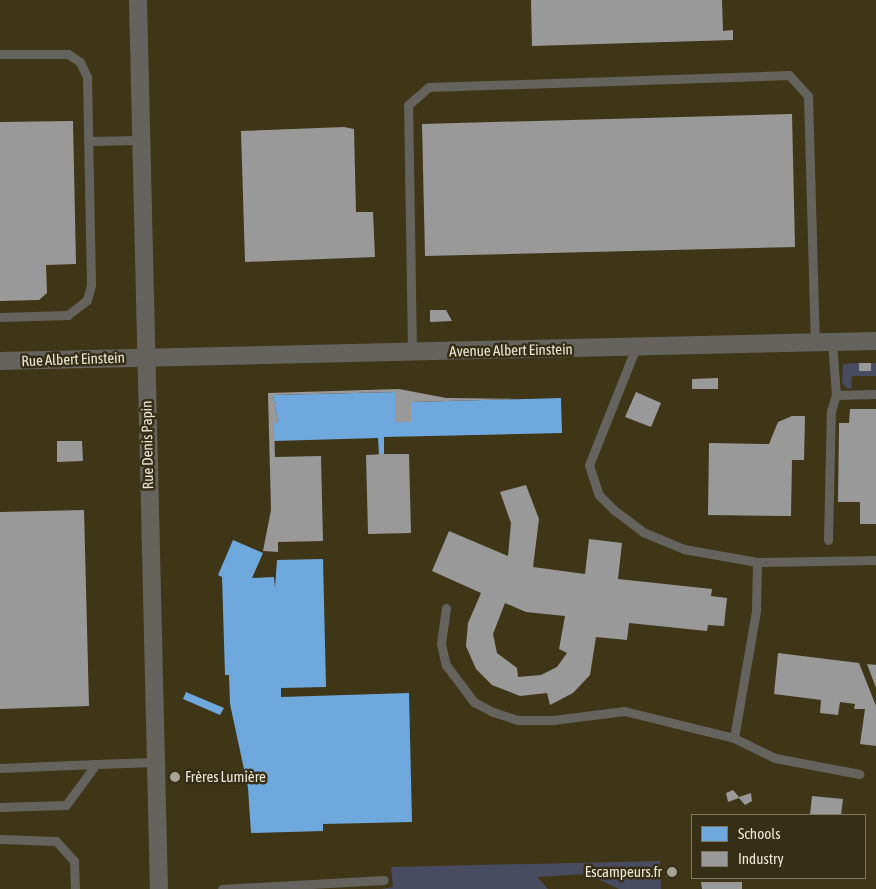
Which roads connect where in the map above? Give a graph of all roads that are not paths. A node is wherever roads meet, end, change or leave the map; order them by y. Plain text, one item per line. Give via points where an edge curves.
1 (138, 0) edge
2 (0, 54) edge
3 (140, 140) junction
4 (90, 141) junction
5 (0, 317) edge
6 (876, 341) edge
7 (823, 342) junction
8 (636, 347) junction
9 (412, 352) junction
10 (145, 357) junction
11 (0, 361) edge
12 (876, 394) edge
13 (836, 395) junction
14 (828, 540) dead end
15 (876, 560) edge
16 (757, 562) junction
17 (446, 608) dead end
18 (734, 738) junction
19 (156, 762) junction
20 (96, 764) junction
21 (0, 768) edge
22 (860, 774) dead end
23 (0, 807) edge
24 (0, 840) edge
25 (384, 880) dead end
26 (368, 885) edge
27 (75, 889) edge
28 (160, 889) edge
29 (222, 889) edge

1 - 3 street, Rue Denis Papin
2 - 4 lane via 68,54 80,62 87,78
3 - 4 lane
3 - 10 street, Rue Denis Papin
4 - 5 lane via 91,285 87,300 68,315
6 - 7 street, Avenue Albert Einstein
7 - 8 street, Avenue Albert Einstein
7 - 9 lane via 808,96 790,75 429,87 408,105
7 - 13 lane
8 - 9 street, Avenue Albert Einstein
8 - 16 lane via 592,451 592,480 599,495 644,532 684,549
9 - 10 street, Avenue Albert Einstein
10 - 11 street, Rue Albert Einstein
10 - 19 street, Rue Denis Papin
12 - 13 lane
13 - 14 lane via 831,411
15 - 16 lane
16 - 18 lane via 756,610
17 - 18 lane via 441,644 446,665 474,702 493,712 518,720 553,720 624,711
18 - 22 lane via 775,758
19 - 20 lane
19 - 28 street, Rue Denis Papin
20 - 21 lane
20 - 23 lane via 66,805
24 - 27 lane via 56,841 74,862
25 - 26 lane
26 - 29 lane

